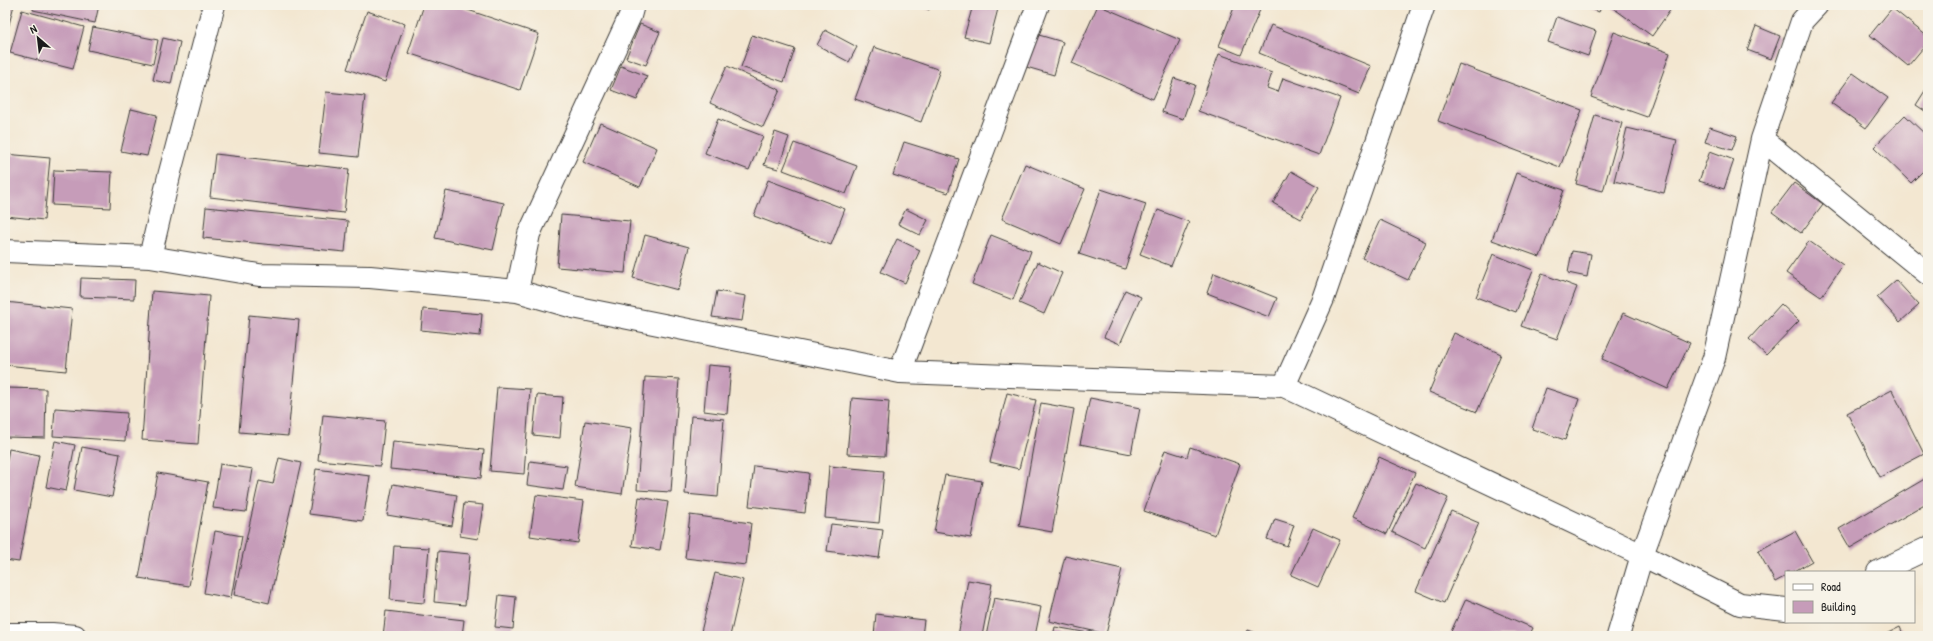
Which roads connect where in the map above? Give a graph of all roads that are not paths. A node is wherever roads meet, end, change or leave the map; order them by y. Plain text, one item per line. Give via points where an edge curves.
1 (214, 5) edge
2 (633, 5) edge
3 (1038, 5) edge
4 (1424, 5) edge
5 (1817, 5) edge
6 (1762, 138) junction
7 (5, 251) edge
8 (150, 256) junction
9 (1928, 274) edge
10 (516, 291) junction
11 (900, 372) junction
12 (1284, 386) junction
13 (1928, 548) edge
14 (1642, 556) junction
15 (1880, 571) edge
16 (1785, 609) edge
17 (5, 634) edge
18 (52, 635) edge
19 (75, 636) edge
20 (1618, 636) edge

1 - 8 street
2 - 10 street via 529,234
3 - 11 street
4 - 12 street via 1323,300
5 - 6 street via 1802,21
6 - 9 street
6 - 14 street via 1714,358
7 - 8 street
8 - 10 street via 259,275 370,277
10 - 11 street via 573,307
11 - 12 street
12 - 14 street
13 - 15 street
14 - 16 street via 1740,604
14 - 20 street
17 - 18 street
18 - 19 street

